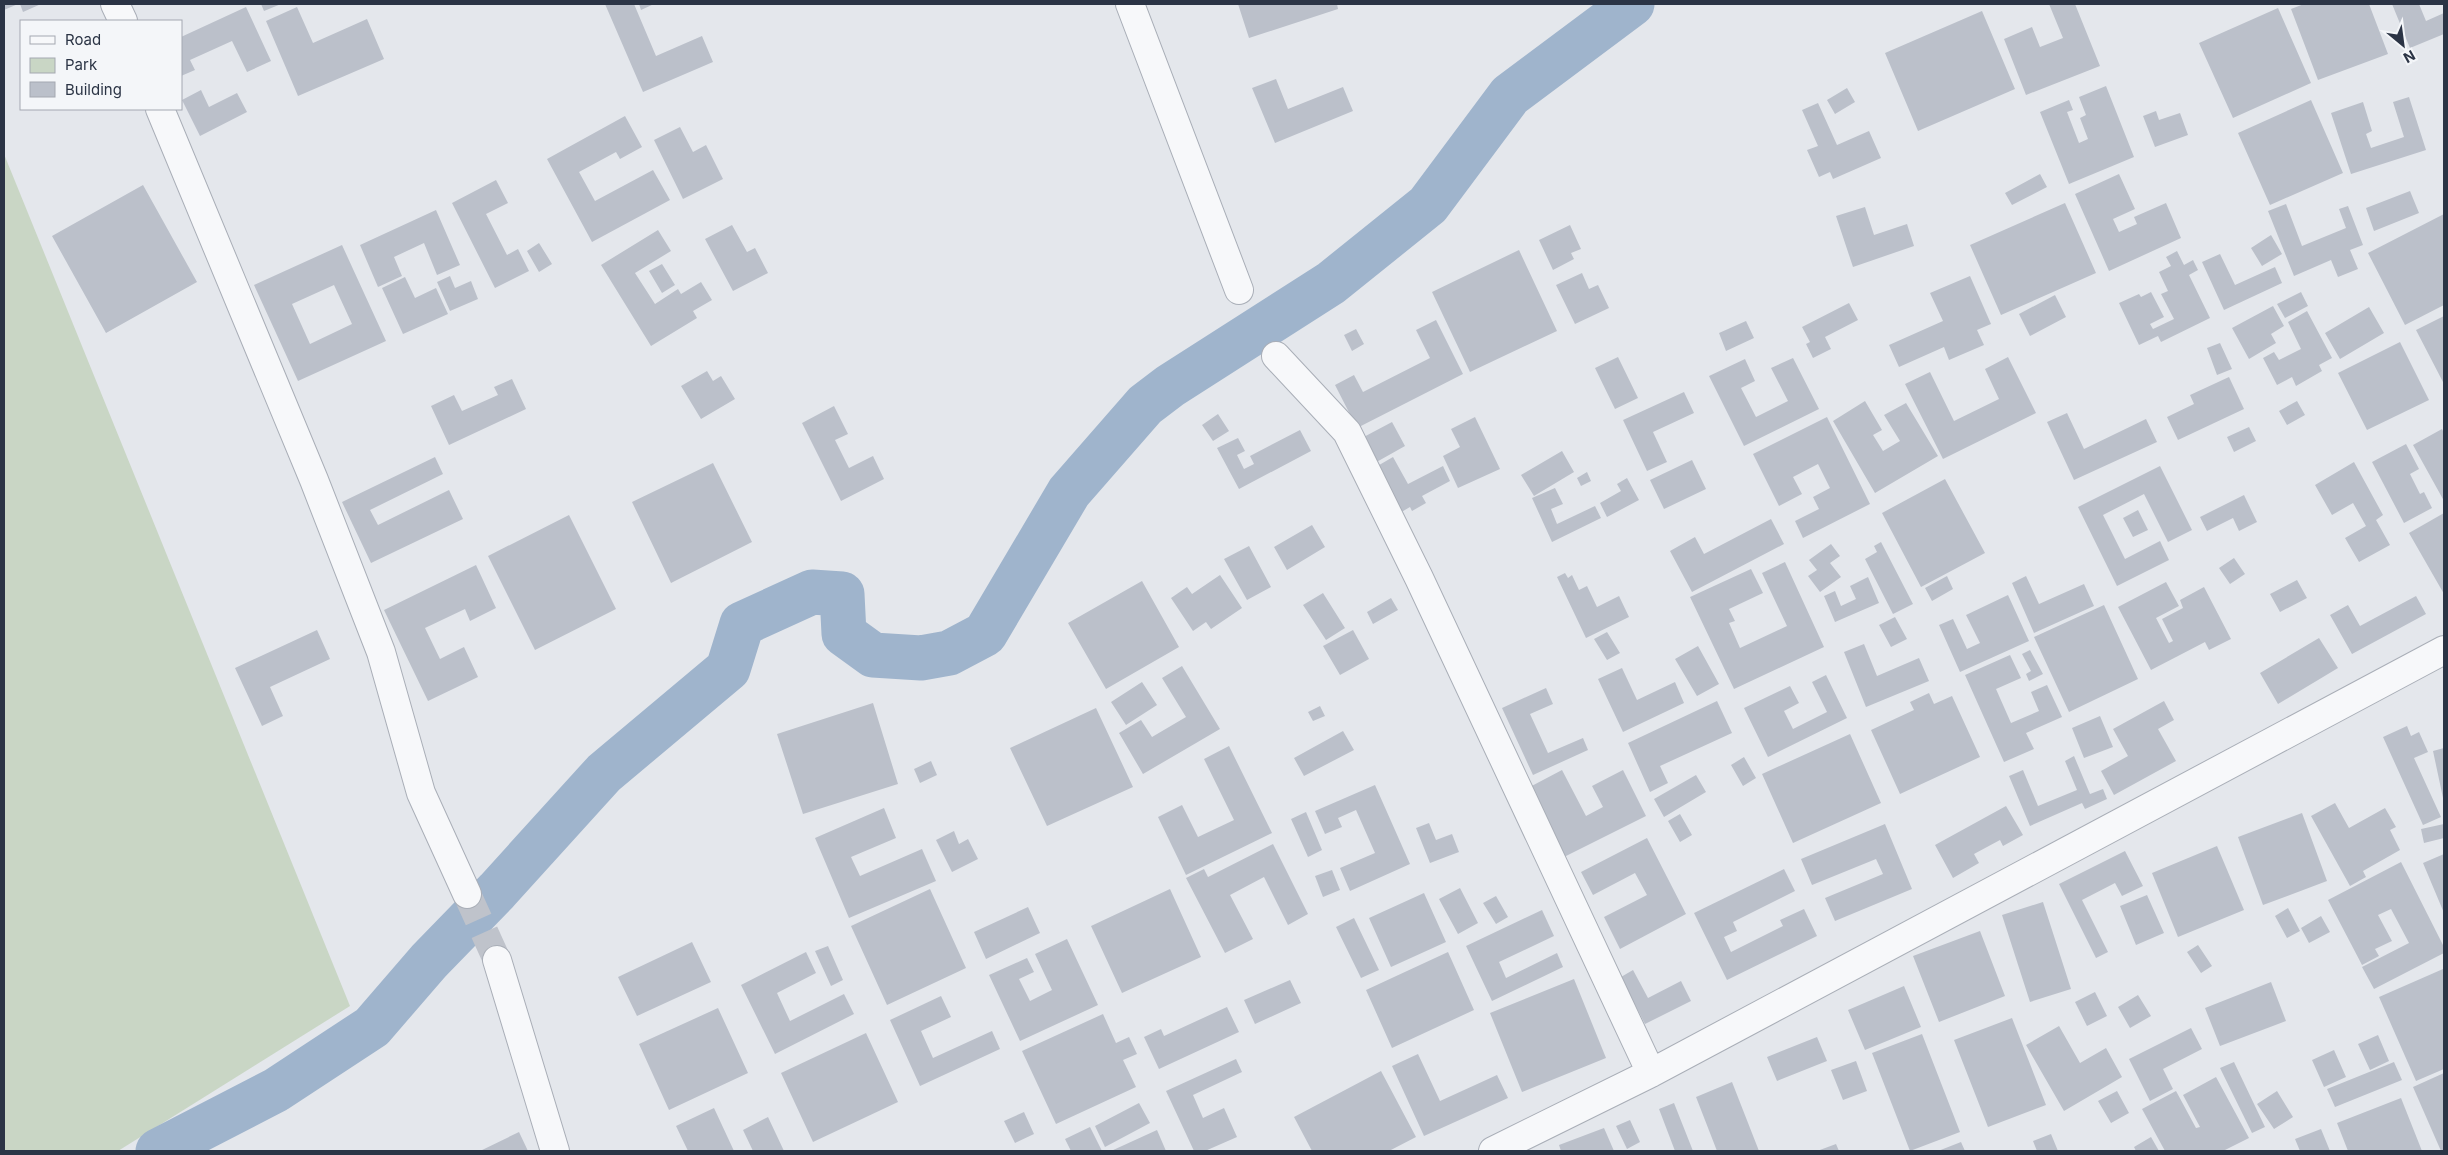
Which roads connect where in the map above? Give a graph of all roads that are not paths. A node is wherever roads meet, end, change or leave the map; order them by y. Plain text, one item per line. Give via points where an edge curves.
1 (115, 4) edge
2 (1130, 4) edge
3 (123, 20) edge
4 (160, 110) edge
5 (1239, 290) dead end
6 (1276, 356) dead end
7 (2444, 650) edge
8 (467, 894) tunnel mouth
9 (498, 960) tunnel mouth
10 (1651, 1073) junction
11 (1538, 1141) edge
12 (555, 1151) edge
13 (1493, 1151) edge

1 - 3 street
2 - 5 street
4 - 8 street via 314,480 381,652 421,793
6 - 10 street via 1347,432 1420,578
7 - 10 street
9 - 12 street
10 - 11 street
11 - 13 street

